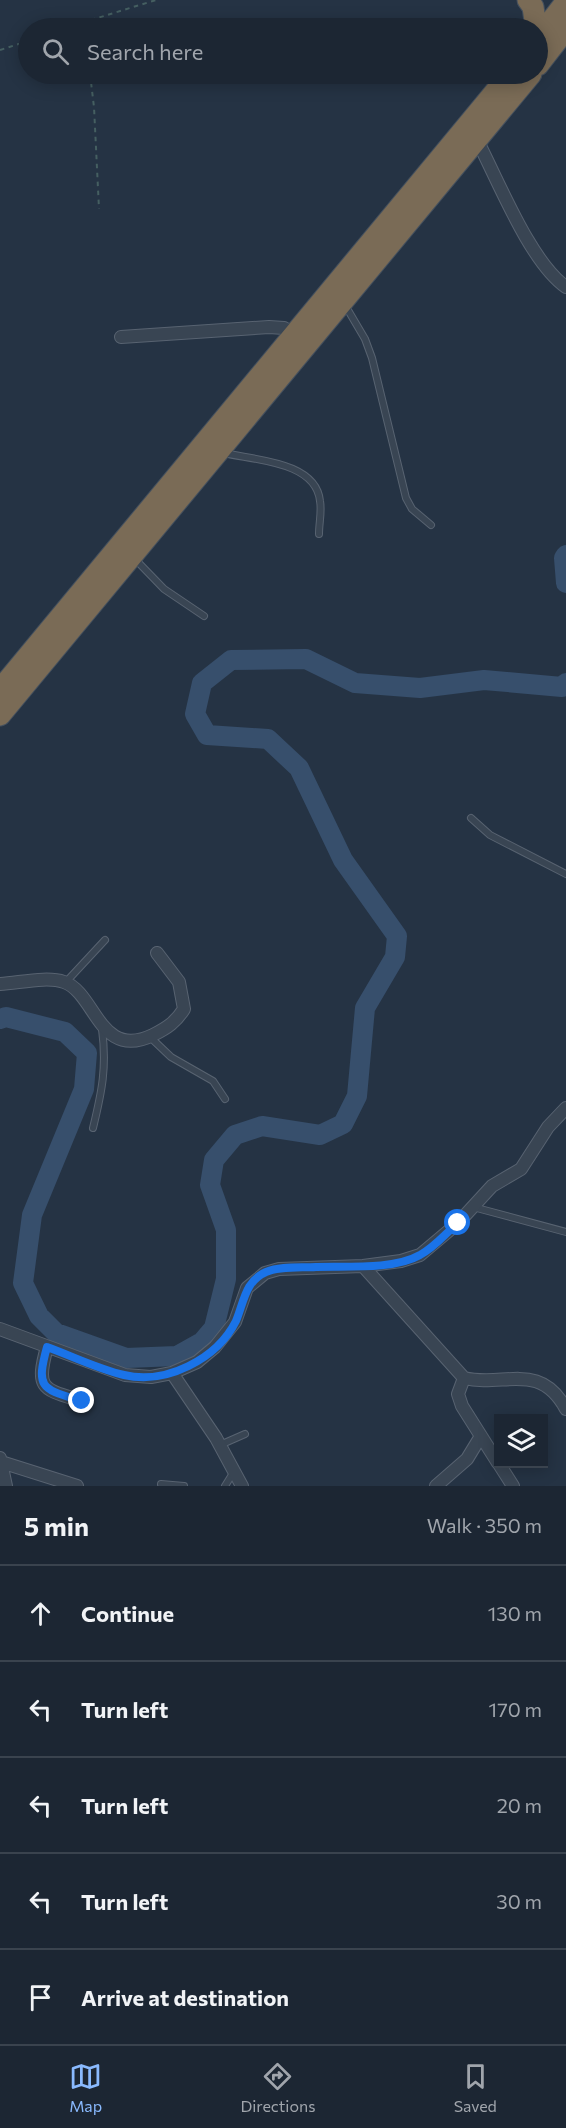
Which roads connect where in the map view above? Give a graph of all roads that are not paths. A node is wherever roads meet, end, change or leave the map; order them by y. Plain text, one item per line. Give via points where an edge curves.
1 (528, 0) edge
2 (566, 2) edge
3 (535, 18) edge
4 (548, 24) edge
5 (566, 29) edge
6 (548, 51) edge
7 (502, 84) edge
8 (523, 84) edge
9 (477, 140) junction
10 (566, 287) edge
11 (343, 302) junction
12 (294, 334) junction
13 (121, 338) dead end
14 (218, 452) junction
15 (431, 525) dead end
16 (319, 534) dead end
17 (132, 555) junction
18 (204, 616) dead end
19 (0, 690) edge
20 (0, 715) edge
21 (471, 818) dead end
22 (566, 874) edge
23 (105, 940) dead end
24 (157, 953) dead end
25 (66, 982) junction
26 (0, 984) edge
27 (102, 1025) junction
28 (150, 1037) junction
29 (225, 1099) dead end
30 (566, 1108) edge
31 (93, 1128) dead end
32 (473, 1207) junction
33 (566, 1232) edge
34 (363, 1266) junction
35 (0, 1329) edge
36 (47, 1347) junction
37 (172, 1373) junction
38 (464, 1378) junction
39 (82, 1401) dead end
40 (566, 1409) edge
41 (245, 1434) dead end
42 (481, 1436) junction
43 (220, 1445) junction
44 (494, 1456) edge
45 (1, 1460) edge
46 (502, 1468) edge
47 (233, 1473) junction
48 (161, 1484) dead end
49 (6, 1486) edge
50 (77, 1486) edge
51 (184, 1486) edge
52 (225, 1486) edge
53 (242, 1486) edge
54 (436, 1486) edge
55 (513, 1486) edge

1 - 3 highway
2 - 4 highway
5 - 6 highway
7 - 12 highway
8 - 9 highway
9 - 10 street via 532,246 553,278
9 - 11 highway
11 - 14 highway
11 - 15 lane via 365,339 406,498 412,509
12 - 13 street via 284,328 269,327
12 - 19 highway
14 - 16 lane via 302,473 321,499
14 - 17 highway
17 - 18 lane via 164,589
17 - 20 highway
21 - 22 lane via 490,835
23 - 25 lane
24 - 28 street via 178,982 184,1009 177,1020
25 - 26 street
25 - 27 street
27 - 28 street via 110,1034 128,1040
27 - 31 lane via 106,1061
28 - 29 lane via 171,1057 213,1081
30 - 32 street via 548,1127 521,1169 492,1186
32 - 33 lane
32 - 34 street via 420,1256
34 - 37 street via 279,1269 266,1273 248,1288 235,1322 214,1347 197,1362
34 - 38 street
35 - 36 street
36 - 37 street via 125,1375 151,1377
36 - 39 street via 40,1370 42,1385 48,1391
37 - 43 street
38 - 40 street via 482,1382 507,1377 530,1379 550,1388
38 - 42 street via 458,1394
41 - 43 lane
42 - 44 street
42 - 54 street via 467,1460
43 - 47 street
45 - 49 street
45 - 50 street
46 - 55 street
47 - 52 lane
47 - 53 street
48 - 51 lane

